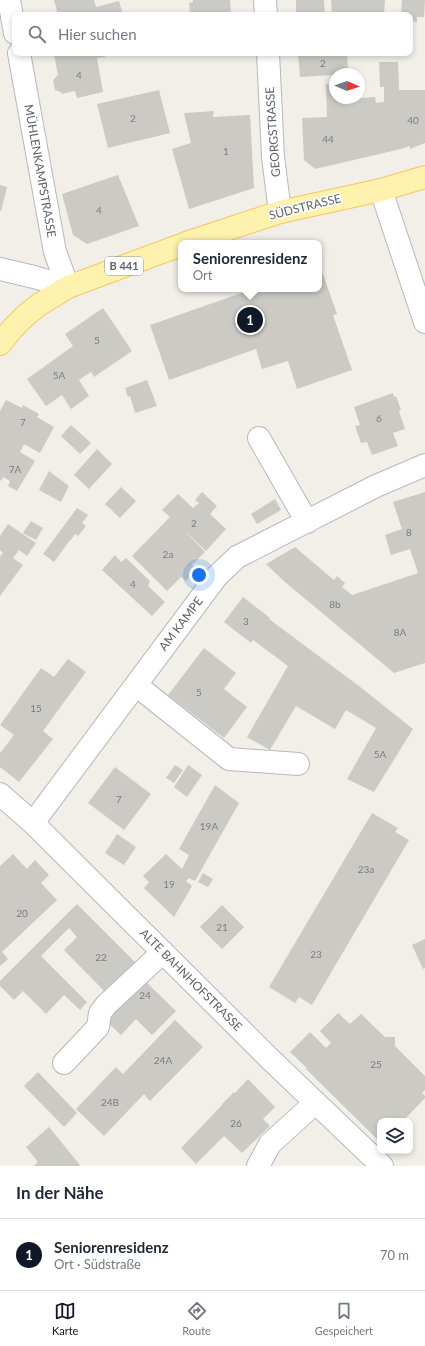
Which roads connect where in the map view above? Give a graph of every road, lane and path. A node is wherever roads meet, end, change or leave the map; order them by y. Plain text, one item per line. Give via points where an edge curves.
1 (9, 0) edge
2 (265, 0) edge
3 (266, 12) edge
4 (12, 16) edge
5 (20, 56) edge
6 (268, 56) edge
7 (425, 178) edge
8 (381, 190) junction
9 (280, 212) junction
10 (195, 240) edge
11 (178, 246) edge
12 (0, 269) edge
13 (68, 287) junction
14 (425, 322) edge
15 (0, 344) edge
16 (259, 438) dead end
17 (425, 465) edge
18 (307, 522) junction
19 (136, 685) junction
20 (298, 764) dead end
21 (0, 794) edge
22 (33, 824) junction
23 (163, 952) junction
24 (64, 1063) dead end
25 (315, 1103) junction
26 (258, 1166) edge
27 (382, 1166) edge

1 - 4 street
2 - 3 street
5 - 13 street, MÜHLENKAMPSTRASSE via 55,252
6 - 9 street, GEORGSTRASSE via 273,157
7 - 8 main road, SÜDSTRASSE
8 - 9 main road, SÜDSTRASSE
8 - 14 street
9 - 10 main road, SÜDSTRASSE
11 - 13 main road, B 441
12 - 13 street
13 - 15 main road, B 441 via 26,315
16 - 18 street
17 - 18 street, AM KAMPE via 376,486
18 - 19 street, AM KAMPE via 237,557 217,576
19 - 20 street via 229,759
19 - 22 street, AM KAMPE
21 - 22 street, ALTE BAHNHOFSTRASSE
22 - 23 street, ALTE BAHNHOFSTRASSE
23 - 24 street via 106,1005 100,1013 98,1027
23 - 25 street, ALTE BAHNHOFSTRASSE
25 - 26 street via 270,1144
25 - 27 street, ALTE BAHNHOFSTRASSE

